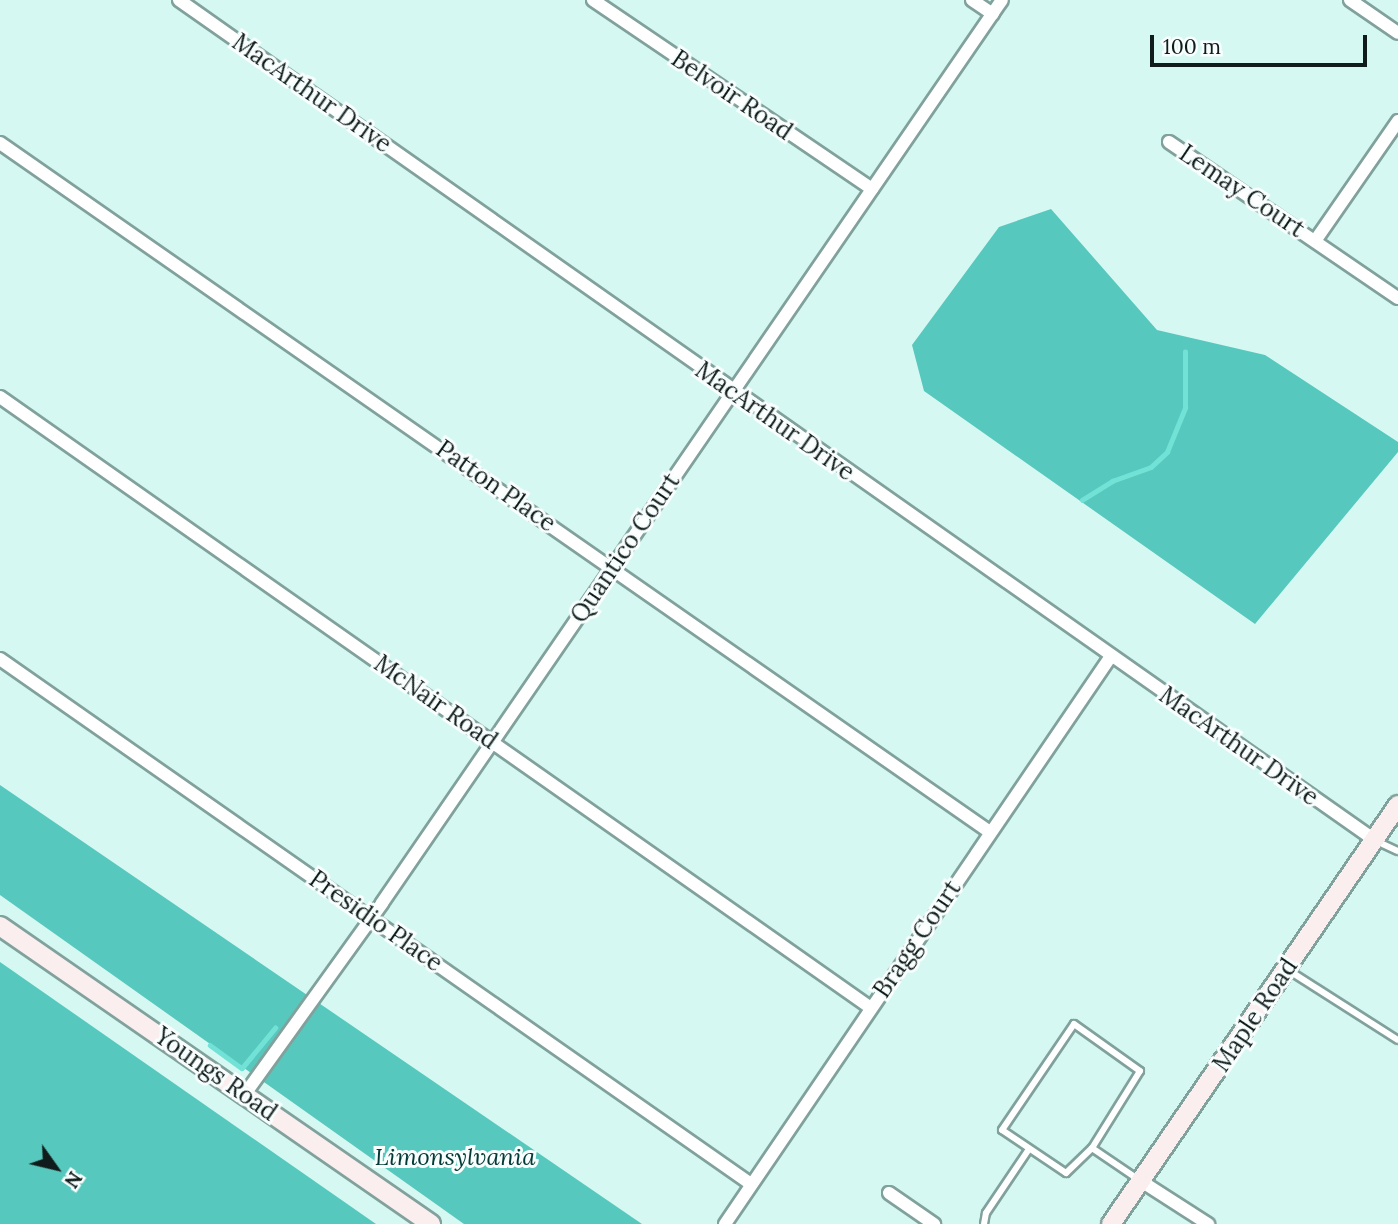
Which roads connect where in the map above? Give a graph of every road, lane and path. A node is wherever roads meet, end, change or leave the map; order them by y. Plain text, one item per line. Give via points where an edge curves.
1 (179, 0) edge
2 (593, 0) edge
3 (972, 0) edge
4 (1002, 0) edge
5 (1350, 0) edge
6 (993, 14) junction
7 (1398, 33) edge
8 (1398, 121) edge
9 (1169, 142) dead end
10 (0, 143) edge
11 (872, 189) junction
12 (1315, 241) junction
13 (1398, 298) edge
14 (732, 391) junction
15 (0, 397) edge
16 (613, 567) junction
17 (1111, 656) junction
18 (0, 659) edge
19 (492, 742) junction
20 (1398, 805) edge
21 (990, 832) junction
22 (1373, 839) junction
23 (1398, 851) edge
24 (372, 918) junction
25 (0, 926) edge
26 (1286, 969) junction
27 (871, 1008) junction
28 (1398, 1040) edge
29 (245, 1094) junction
30 (1092, 1148) junction
31 (1029, 1149) junction
32 (1141, 1181) junction
33 (751, 1184) junction
34 (889, 1193) dead end
35 (430, 1224) edge
36 (725, 1224) edge
37 (934, 1224) edge
38 (984, 1224) edge
39 (1111, 1224) edge
40 (1208, 1224) edge

1 - 14 street, MacArthur Drive
2 - 11 street, Belvoir Road
3 - 6 street
4 - 6 street, Quantico Court
5 - 7 street
6 - 11 street, Quantico Court
8 - 12 street, Lemay Court
9 - 12 street, Lemay Court
10 - 16 street, Patton Place
11 - 14 street, Quantico Court
12 - 13 street, Lemay Court
14 - 16 street, Quantico Court
14 - 17 street, MacArthur Drive
15 - 19 street, McNair Road
16 - 19 street, Quantico Court
16 - 21 street, Patton Place
17 - 21 street, Bragg Court
17 - 22 street, MacArthur Drive
18 - 24 street, Presidio Place
19 - 24 street, Quantico Court
19 - 27 street, McNair Road
20 - 22 street, Maple Road
21 - 27 street, Bragg Court
22 - 23 lane
22 - 26 street, Maple Road
24 - 29 street, Quantico Court
24 - 33 street, Presidio Place
25 - 29 street, Youngs Road
26 - 28 lane
26 - 32 street, Maple Road
27 - 33 street, Bragg Court
29 - 35 street, Youngs Road
30 - 31 lane via 1066,1173
30 - 31 lane via 1140,1071 1074,1024 1004,1122 1002,1130
30 - 32 lane
31 - 38 lane via 986,1213
32 - 39 street, Maple Road
32 - 40 street
33 - 36 street, Bragg Court
34 - 37 street

